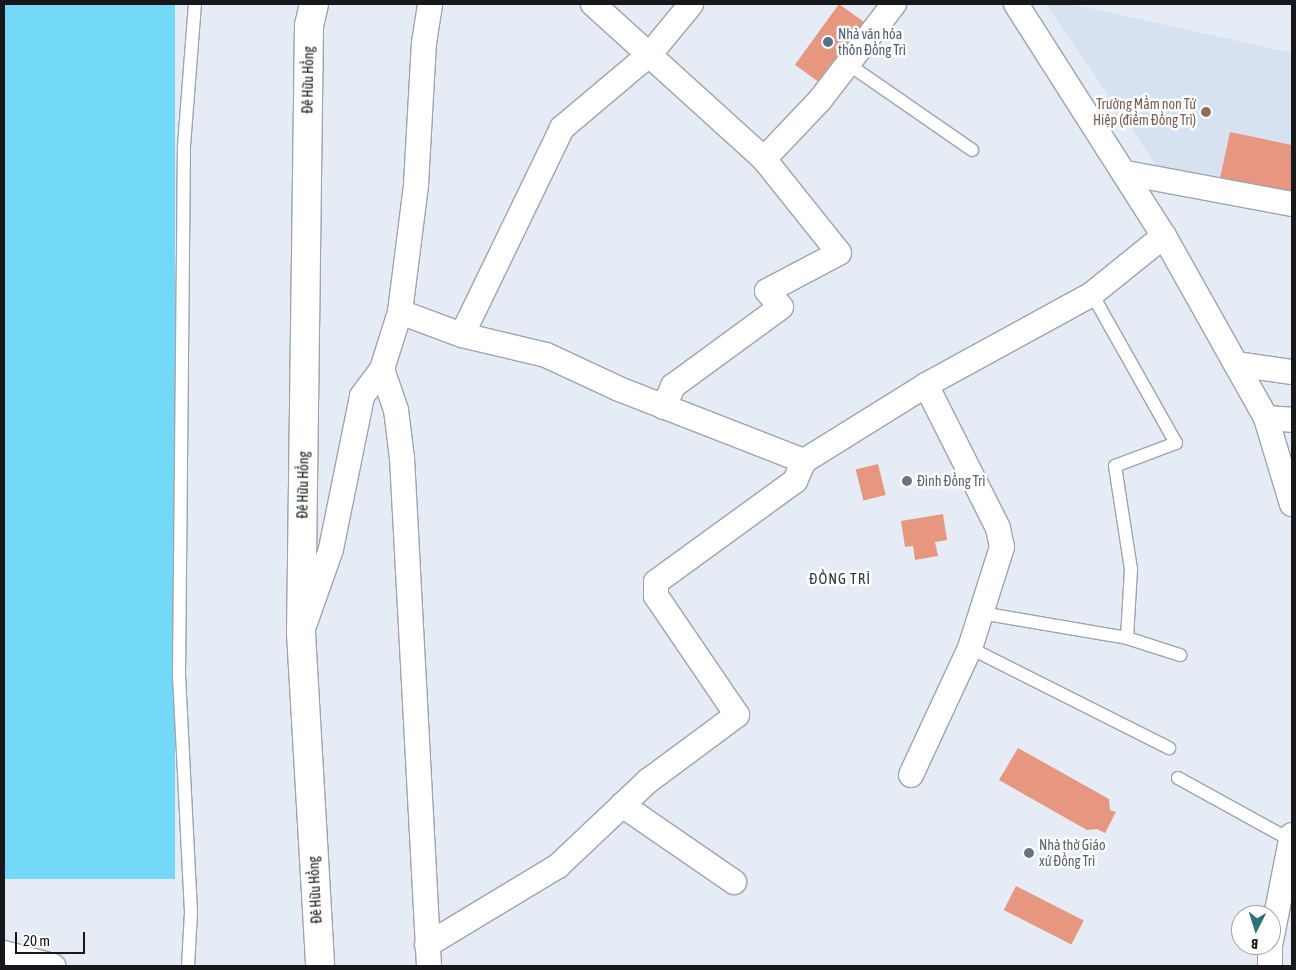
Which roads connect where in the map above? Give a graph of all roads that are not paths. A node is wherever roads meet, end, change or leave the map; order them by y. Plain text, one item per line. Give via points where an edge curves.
1 (195, 4) edge
2 (314, 4) edge
3 (430, 4) edge
4 (593, 4) edge
5 (691, 4) edge
6 (894, 4) edge
7 (1016, 4) edge
8 (650, 54) junction
9 (848, 64) junction
10 (972, 150) dead end
11 (764, 159) junction
12 (1126, 173) junction
13 (1292, 204) edge
14 (1164, 236) junction
15 (1092, 294) junction
16 (400, 312) junction
17 (462, 335) junction
18 (1236, 364) junction
19 (382, 369) junction
20 (1292, 372) edge
21 (926, 385) junction
22 (664, 407) junction
23 (1266, 418) junction
24 (1292, 420) edge
25 (804, 461) junction
26 (1292, 504) edge
27 (981, 613) junction
28 (301, 633) junction
29 (1127, 638) junction
30 (970, 648) junction
31 (1180, 656) dead end
32 (1169, 748) dead end
33 (911, 776) dead end
34 (1178, 778) dead end
35 (622, 805) junction
36 (1291, 838) edge
37 (734, 882) dead end
38 (1278, 905) edge
39 (4, 953) edge
40 (428, 956) edge
41 (53, 966) edge
42 (188, 966) edge
43 (320, 966) edge

1 - 42 lane via 184,146 179,674 191,912
2 - 28 main road, Đê Hữu Hồng via 309,25
3 - 16 street via 424,43 416,185
4 - 8 street
5 - 8 street
6 - 9 street
7 - 12 street
8 - 11 street
8 - 17 street via 562,128
9 - 10 lane
9 - 11 street via 820,100
11 - 22 street via 839,253 766,291 780,307 674,386
12 - 13 street
12 - 14 street
14 - 15 street
14 - 18 street
15 - 21 street
15 - 29 lane via 1176,443 1115,466 1131,570
16 - 17 street
16 - 19 street
17 - 22 street via 546,355
18 - 20 street
18 - 23 street
19 - 28 street via 362,396 331,549
19 - 40 street via 396,410 402,458
21 - 25 street
21 - 27 street via 998,528 1002,547
22 - 25 street
23 - 24 street
23 - 26 street
25 - 35 street via 795,481 656,582 656,596 737,715 648,781
27 - 29 lane
27 - 30 street
28 - 43 main road, Đê Hữu Hồng
29 - 31 lane
30 - 32 lane
30 - 33 street
34 - 36 lane
35 - 37 street
35 - 40 street via 558,866
36 - 38 street
39 - 41 street

